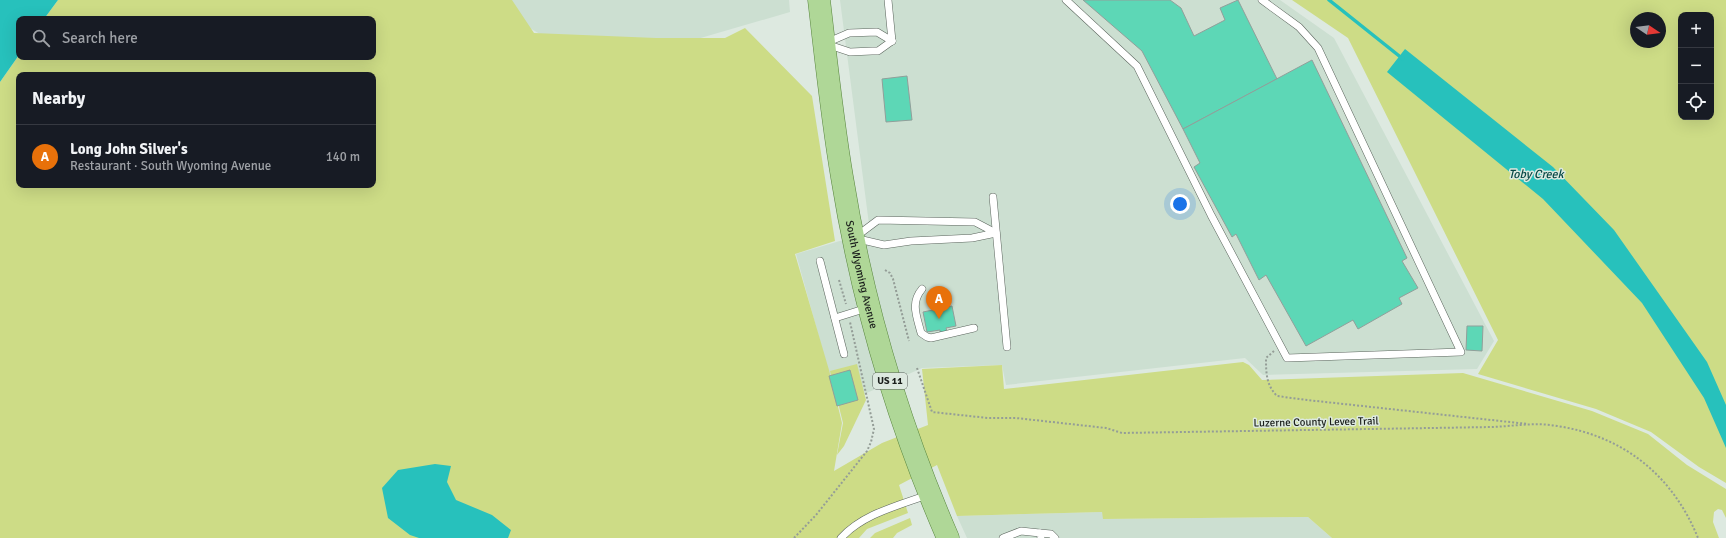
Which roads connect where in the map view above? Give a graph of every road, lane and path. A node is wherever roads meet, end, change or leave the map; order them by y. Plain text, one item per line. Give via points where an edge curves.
1 (819, 0) edge
2 (888, 0) edge
3 (1066, 0) edge
4 (1262, 0) edge
5 (892, 41) junction
6 (824, 44) junction
7 (993, 197) dead end
8 (996, 234) junction
9 (854, 238) junction
10 (820, 261) dead end
11 (885, 270) dead end
12 (839, 280) dead end
13 (922, 288) dead end
14 (846, 306) dead end
15 (869, 307) junction
16 (835, 318) junction
17 (850, 320) dead end
18 (974, 328) dead end
19 (909, 341) dead end
20 (1280, 345) junction
21 (1007, 347) dead end
22 (844, 354) dead end
23 (917, 368) dead end
24 (1535, 424) junction
25 (929, 494) junction
26 (1041, 536) edge
27 (794, 538) edge
28 (841, 538) edge
29 (948, 538) edge
30 (1003, 538) edge
31 (1055, 538) edge
32 (1698, 538) edge

1 - 6 main road, South Wyoming Avenue / US 11
2 - 5 lane
3 - 20 lane via 1137,66 1211,216
4 - 20 lane via 1299,27 1318,48 1461,352 1287,358
5 - 6 lane via 878,51 867,52 850,52
5 - 6 lane via 877,32 849,33
6 - 9 main road, South Wyoming Avenue / US 11 via 835,130
7 - 8 lane
8 - 9 lane via 884,245
8 - 9 lane via 975,222 878,220
8 - 21 lane
9 - 15 main road, South Wyoming Avenue / US 11
10 - 16 lane
11 - 19 path via 893,279
12 - 14 path
13 - 18 lane via 916,296 914,305 924,336 931,338
15 - 16 lane
15 - 25 main road, South Wyoming Avenue / US 11 via 895,399
16 - 22 lane
17 - 27 path via 874,429 870,446 816,515
20 - 24 path via 1266,358 1268,384 1277,396
23 - 24 path, Luzerne County Levee Trail via 932,412 1016,418 1106,428 1122,433
24 - 32 path, Luzerne County Levee Trail via 1589,434 1621,447 1635,456 1652,469 1676,496 1693,524
25 - 28 lane via 872,516
25 - 29 main road, South Wyoming Avenue / US 11
26 - 30 lane via 1021,531
26 - 31 lane via 1051,534

